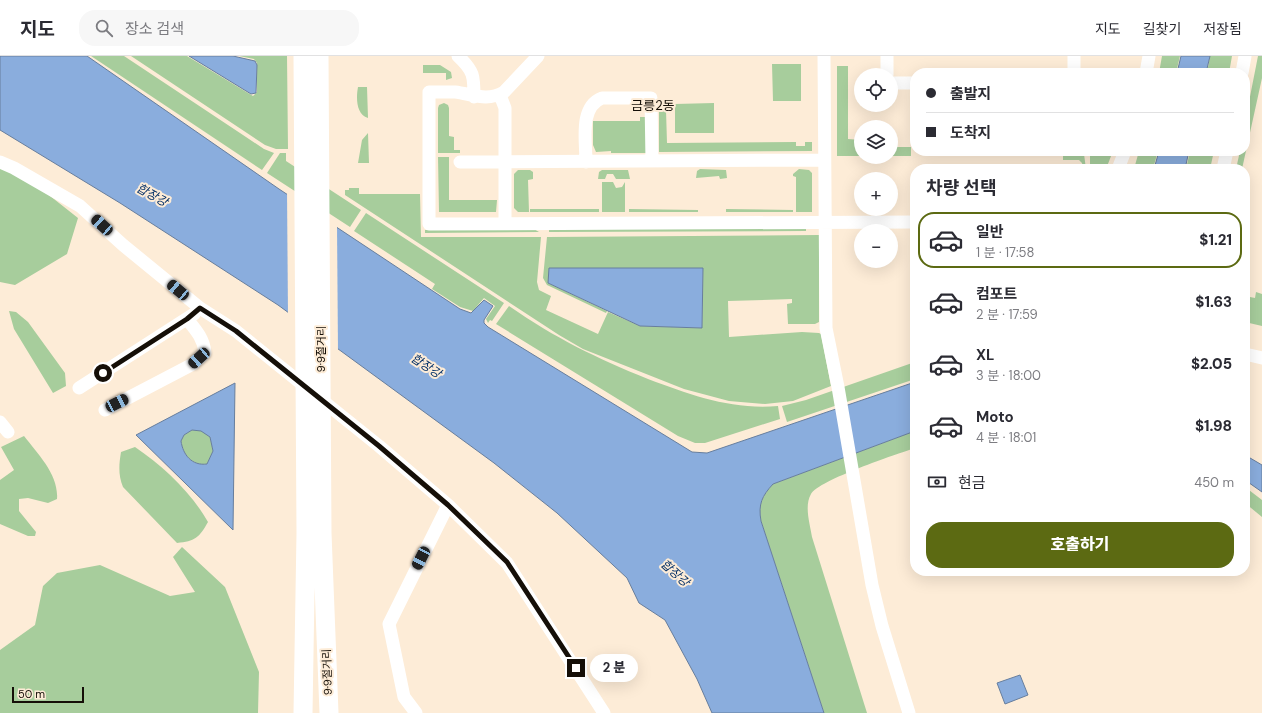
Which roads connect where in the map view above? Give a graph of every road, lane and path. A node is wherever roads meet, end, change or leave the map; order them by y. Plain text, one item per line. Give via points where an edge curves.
1 (303, 56) edge
2 (319, 56) edge
3 (458, 56) edge
4 (538, 56) edge
5 (824, 56) edge
6 (887, 56) edge
7 (1074, 56) edge
8 (1149, 56) edge
9 (1245, 56) edge
10 (887, 68) edge
11 (1074, 68) edge
12 (1147, 68) edge
13 (1243, 68) edge
14 (898, 83) edge
15 (910, 83) edge
16 (500, 94) junction
17 (474, 97) junction
18 (312, 153) junction
19 (824, 160) junction
20 (652, 161) junction
21 (0, 162) edge
22 (460, 162) dead end
23 (505, 162) junction
24 (586, 162) junction
25 (910, 222) edge
26 (505, 223) junction
27 (824, 224) junction
28 (200, 308) junction
29 (187, 319) junction
30 (1250, 355) edge
31 (1262, 358) edge
32 (79, 388) dead end
33 (104, 410) dead end
34 (313, 435) junction
35 (448, 505) junction
36 (303, 713) edge
37 (329, 713) edge
38 (416, 713) edge
39 (604, 713) edge
40 (909, 713) edge

1 - 18 highway, 9·9절거리
2 - 18 highway, 9·9절거리
3 - 17 street via 473,74
4 - 16 street
5 - 19 street
6 - 10 street
7 - 11 street
8 - 12 street
9 - 13 street
14 - 15 street
16 - 17 street
16 - 23 street via 505,108
17 - 26 street via 456,92 429,92 430,224
18 - 34 highway, 9·9절거리
19 - 20 street
19 - 27 street
20 - 24 street
20 - 24 street via 651,98 602,98 587,112
21 - 28 street via 80,206
22 - 23 street
23 - 24 street
23 - 26 street
25 - 27 street
26 - 27 street
27 - 40 street via 826,328 871,577 882,626
28 - 29 street
28 - 35 street via 236,331
29 - 32 street
29 - 33 street via 198,332 205,353 193,364
30 - 31 street
34 - 36 highway, 9·9절거리
34 - 37 highway, 9·9절거리 via 322,533
35 - 38 street via 389,624 404,697
35 - 39 street via 507,562

